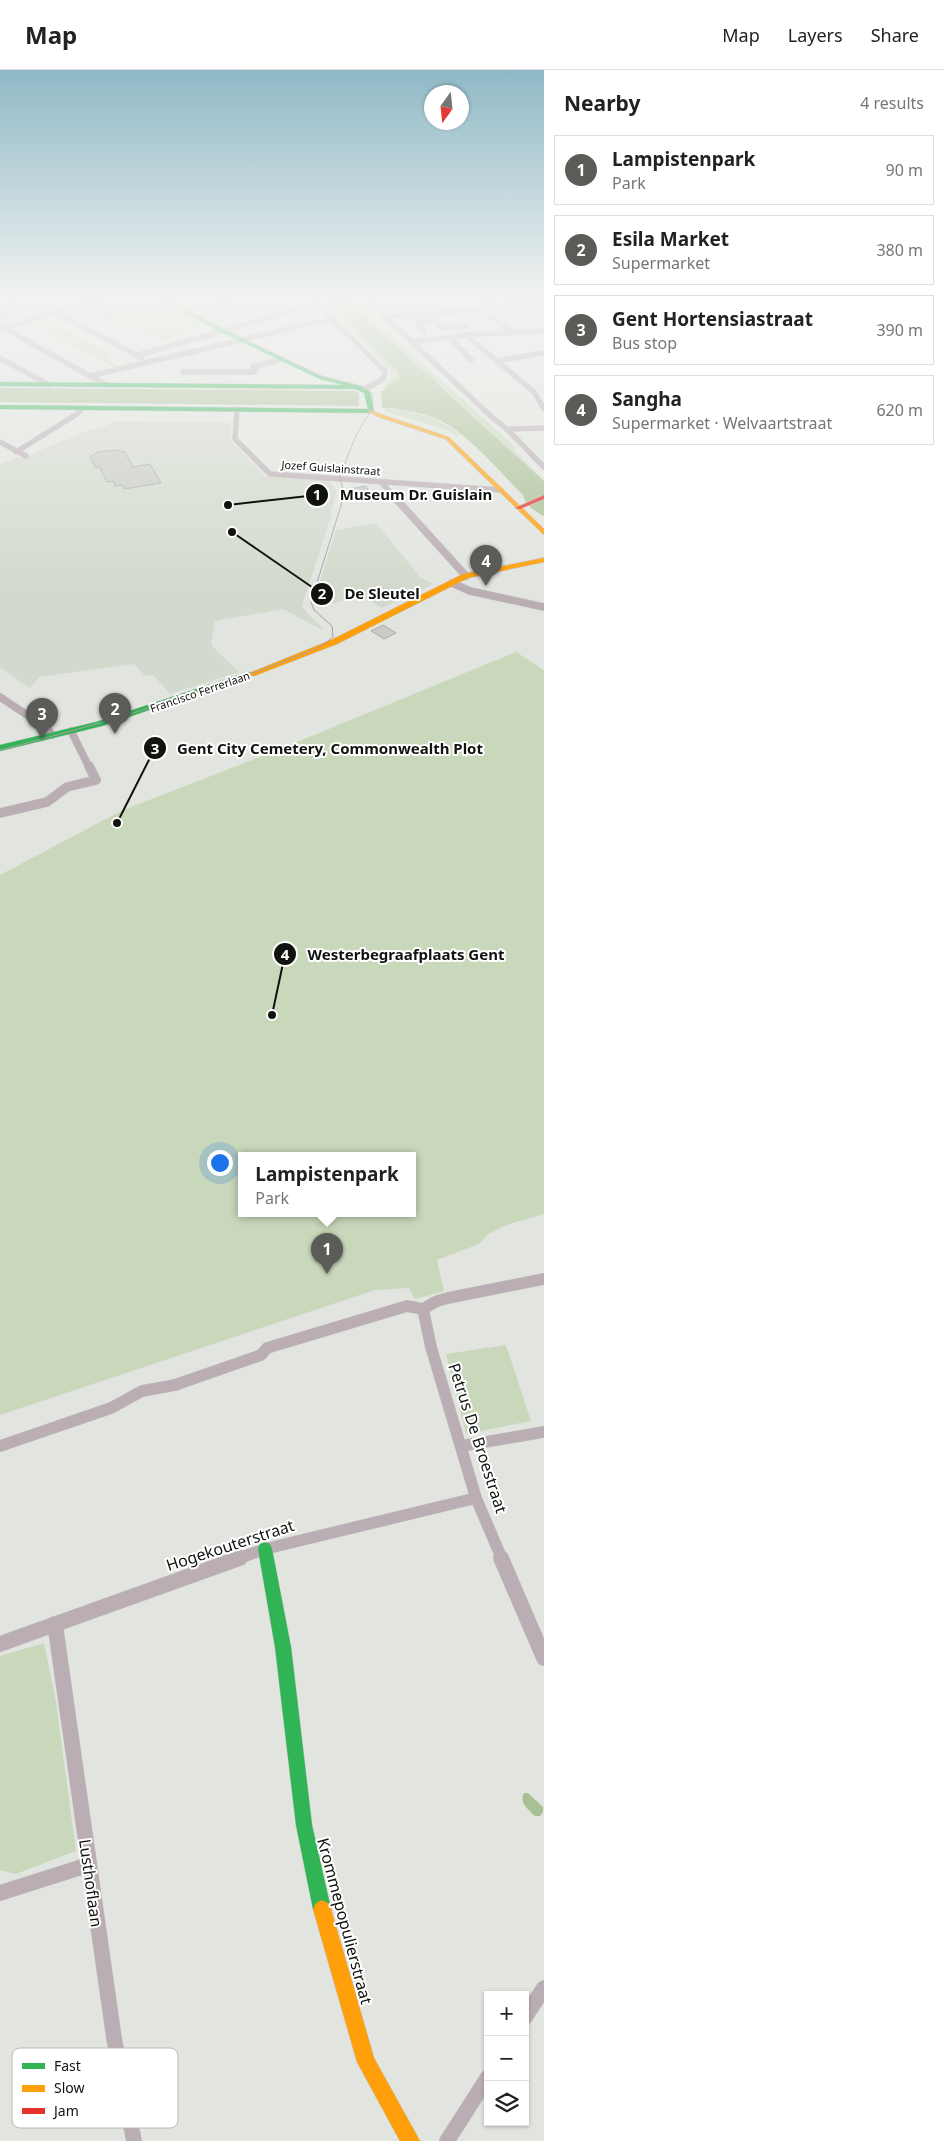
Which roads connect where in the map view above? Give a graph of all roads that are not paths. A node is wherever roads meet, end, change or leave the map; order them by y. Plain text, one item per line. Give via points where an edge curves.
1 (369, 395) edge
2 (468, 395) edge
3 (536, 395) edge
4 (0, 407) edge
5 (82, 408) junction
6 (237, 409) junction
7 (370, 409) junction
8 (544, 409) edge
9 (535, 428) junction
10 (544, 428) edge
11 (508, 429) junction
12 (542, 434) dead end
13 (0, 442) edge
14 (16, 452) junction
15 (26, 456) dead end
16 (544, 467) edge
17 (381, 482) junction
18 (501, 490) junction
19 (544, 499) edge
20 (523, 508) junction
21 (544, 533) edge
22 (544, 560) edge
23 (466, 576) junction
24 (452, 583) junction
25 (544, 606) edge
26 (0, 697) edge
27 (71, 731) junction
28 (52, 735) junction
29 (0, 748) edge
30 (0, 813) edge
31 (544, 1279) edge
32 (423, 1309) junction
33 (544, 1432) edge
34 (0, 1446) edge
35 (461, 1446) junction
36 (476, 1498) junction
37 (265, 1549) junction
38 (55, 1624) junction
39 (0, 1644) edge
40 (544, 1658) edge
41 (88, 1865) junction
42 (0, 1893) edge
43 (544, 1988) edge
44 (529, 2011) edge
45 (116, 2048) edge
46 (485, 2081) edge
47 (131, 2128) edge
48 (134, 2141) edge
49 (410, 2141) edge
50 (447, 2141) edge

1 - 7 main road
2 - 11 street
3 - 8 street
4 - 5 main road
5 - 6 main road
5 - 14 street
6 - 7 main road
6 - 17 street, Jozef Guislainstraat via 235,439 270,474
7 - 18 main road via 380,416 443,436
9 - 10 street
9 - 11 street
9 - 12 street
11 - 16 street
13 - 14 street
14 - 15 street
17 - 18 street, Jozef Guislainstraat
17 - 23 street
18 - 20 main road
19 - 20 main road
20 - 21 main road
22 - 23 main road, Francisco Ferrerlaan
23 - 24 main road, Francisco Ferrerlaan
24 - 25 street via 470,591
24 - 27 main road, Francisco Ferrerlaan via 334,642 210,689
26 - 28 street
27 - 28 main road, Francisco Ferrerlaan
27 - 30 street via 96,780 67,786 47,802
28 - 29 main road, Francisco Ferrerlaan
31 - 32 street via 448,1298
32 - 34 street via 408,1306 267,1348 253,1358 175,1385 162,1385 123,1398 111,1408
32 - 35 street, Petrus De Broestraat
33 - 35 street
35 - 36 street, Petrus De Broestraat
36 - 37 street, Hogekouterstraat
36 - 40 street, Petrus De Broestraat
37 - 38 street, Hogekouterstraat
37 - 49 main road, Krommepopulierstraat via 283,1647 304,1826 320,1903 366,2062
38 - 39 street, Hogekouterstraat
38 - 41 street, Lusthoflaan
41 - 42 street
41 - 45 street, Lusthoflaan
43 - 44 street
46 - 50 street
47 - 48 street, Lusthoflaan

